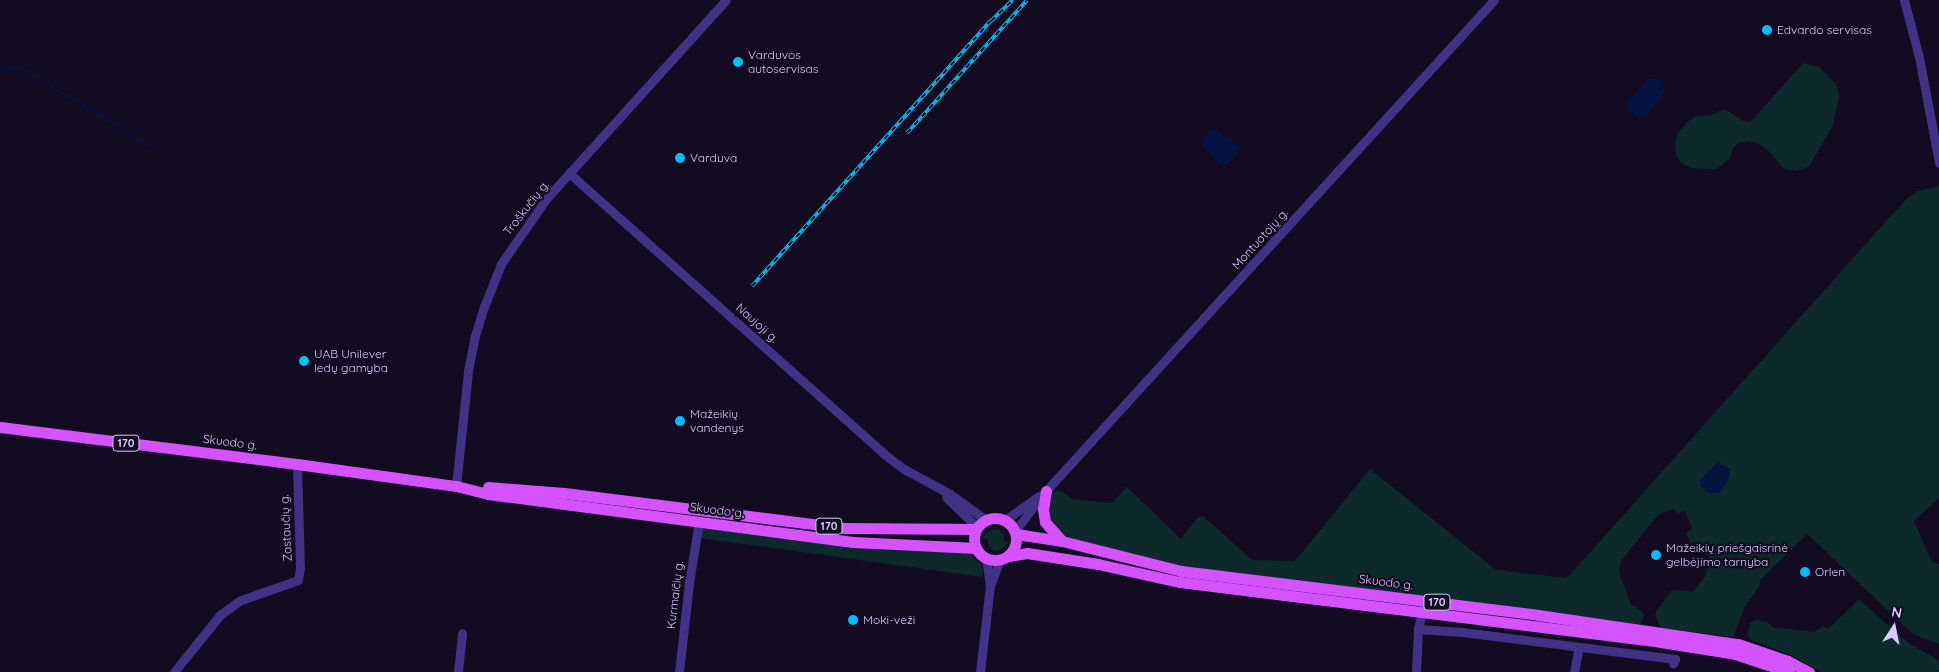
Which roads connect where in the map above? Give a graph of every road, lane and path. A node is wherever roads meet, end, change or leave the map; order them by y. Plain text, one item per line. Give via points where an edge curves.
1 (726, 0) edge
2 (1494, 0) edge
3 (1904, 0) edge
4 (1939, 163) edge
5 (569, 173) junction
6 (0, 427) edge
7 (297, 464) junction
8 (456, 486) junction
9 (1044, 492) junction
10 (1005, 520) junction
11 (700, 521) junction
12 (980, 525) junction
13 (1016, 532) junction
14 (1062, 541) junction
15 (976, 548) junction
16 (986, 558) junction
17 (1004, 558) junction
18 (990, 586) junction
19 (1424, 606) junction
20 (1418, 629) junction
21 (462, 633) dead end
22 (1579, 647) junction
23 (1673, 664) dead end
24 (174, 672) edge
25 (458, 672) edge
26 (679, 672) edge
27 (980, 672) edge
28 (1416, 672) edge
29 (1574, 672) edge
30 (1787, 672) edge
31 (1809, 672) edge

1 - 5 street, Troškučių g.
2 - 9 street, Montuotojų g.
3 - 4 street via 1920,57
5 - 8 street, Troškučių g. via 514,243 501,264 484,307 468,371
5 - 12 street, Naujoji g. via 884,454 950,494
6 - 7 main road, Skuodo g. / 170
7 - 8 main road, Skuodo g. / 170
7 - 24 street, Zastaučių g. via 298,580 241,600 220,614
8 - 11 main road, Skuodo g. / 170 via 488,494
8 - 12 main road, Skuodo g. / 170 via 564,493 854,529
9 - 10 street, Montuotojų g.
9 - 13 street, Montuotojų g.
9 - 14 main road via 1043,516
10 - 12 main road via 996,518
10 - 13 main road
11 - 15 main road, Skuodo g. / 170 via 874,544
11 - 26 street, Kurmaičių g.
12 - 15 main road via 974,536
13 - 14 main road, Skuodo g. / 170
13 - 17 main road via 1016,544
14 - 19 main road, Skuodo g. / 170 via 1181,571
15 - 16 main road
16 - 17 main road
16 - 18 street
17 - 18 street
17 - 19 main road, Skuodo g. / 170 via 1027,554 1098,564 1180,582
18 - 27 street
19 - 20 street
19 - 30 main road, Skuodo g. / 170 via 1735,654
19 - 31 main road, Skuodo g. / 170 via 1738,644 1788,661
20 - 22 street
20 - 28 street
21 - 25 street
22 - 23 street via 1674,659
22 - 29 street

